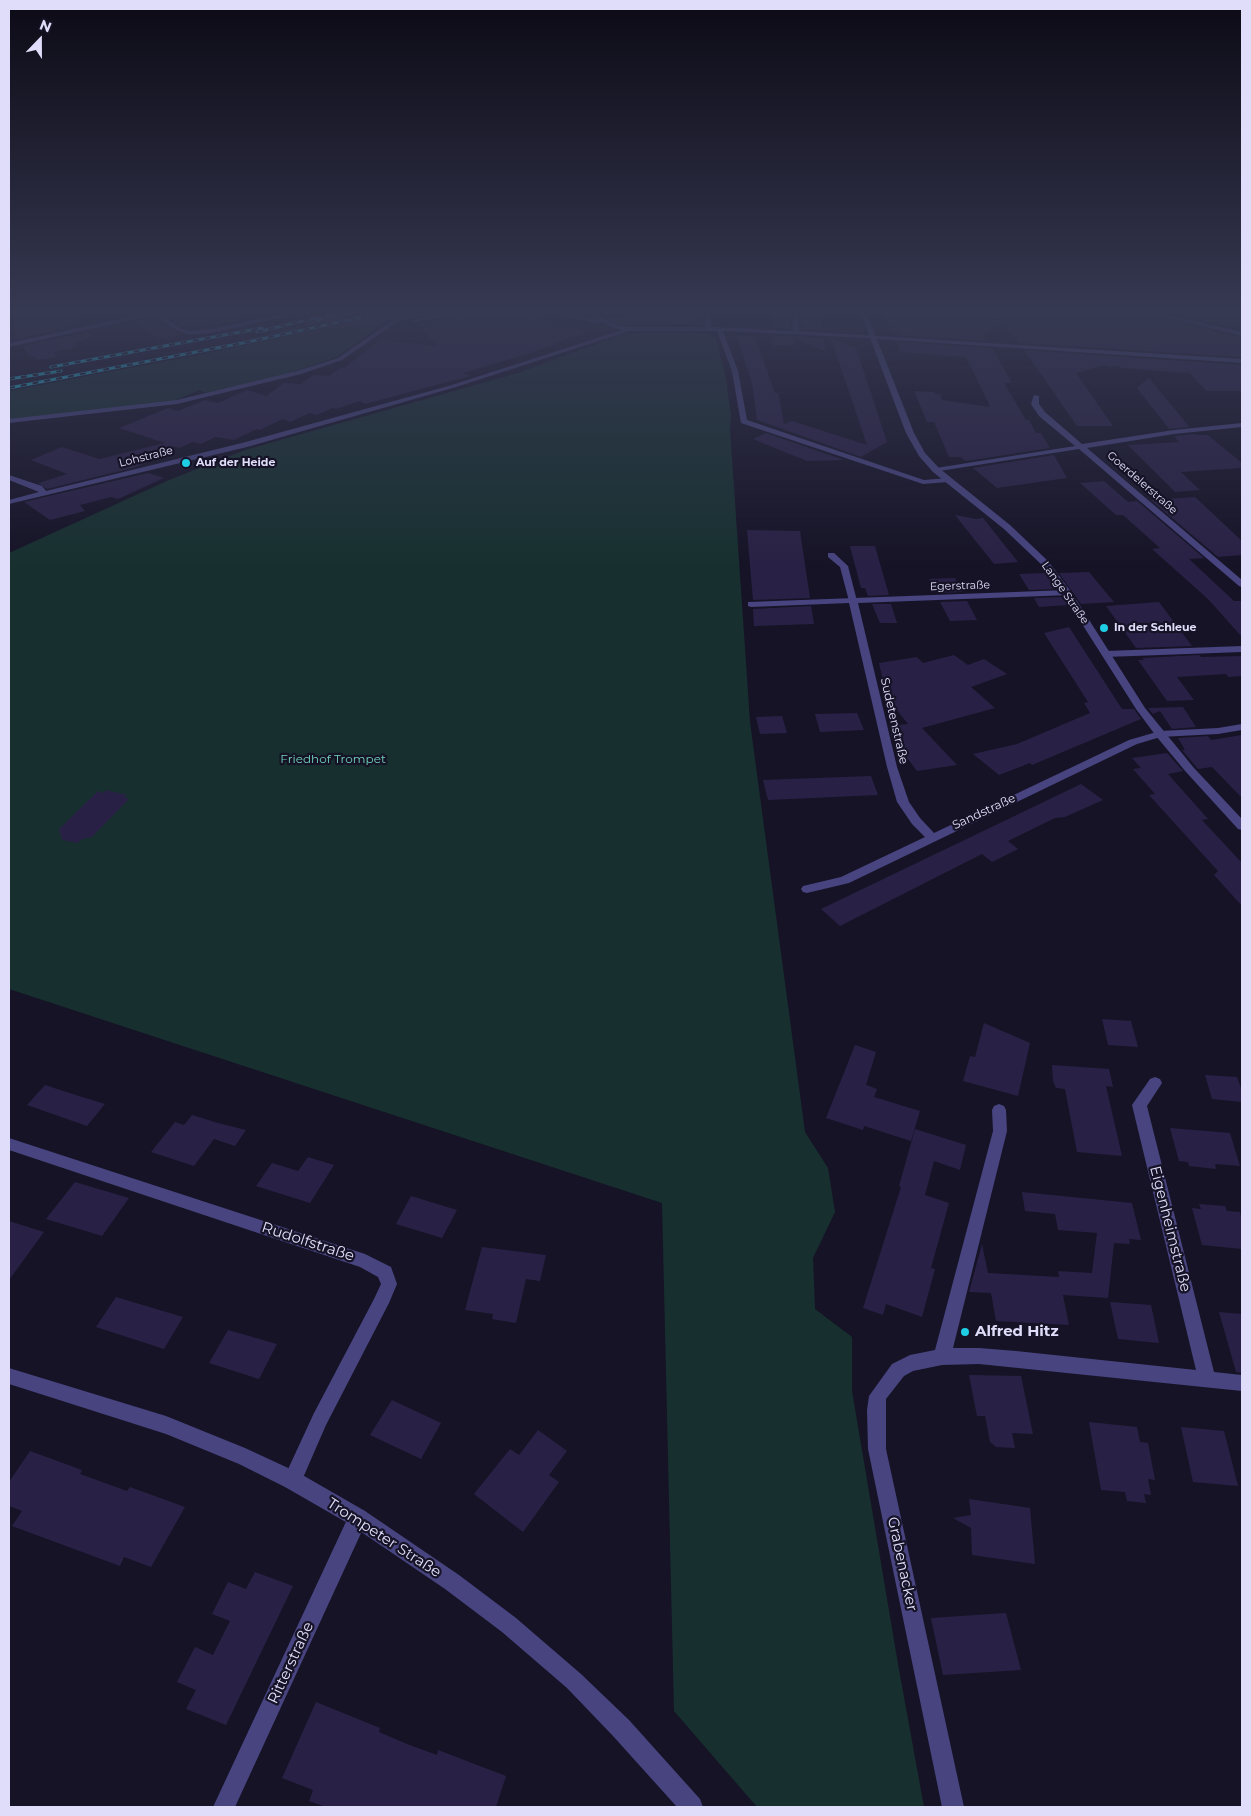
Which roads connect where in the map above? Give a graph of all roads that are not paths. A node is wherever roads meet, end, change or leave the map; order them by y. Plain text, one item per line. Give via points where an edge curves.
1 (191, 399) edge
2 (409, 399) edge
3 (740, 399) edge
4 (897, 399) edge
5 (1036, 399) edge
6 (9, 421) edge
7 (1242, 425) edge
8 (1082, 448) junction
9 (936, 470) junction
10 (9, 477) edge
11 (948, 480) junction
12 (44, 493) junction
13 (9, 502) edge
14 (831, 554) dead end
15 (1242, 584) edge
16 (1067, 593) junction
17 (853, 601) junction
18 (751, 604) dead end
19 (1242, 649) edge
20 (1106, 654) junction
21 (1242, 727) edge
22 (1160, 734) junction
23 (1242, 826) edge
24 (932, 837) junction
25 (808, 889) dead end
26 (1155, 1083) dead end
27 (999, 1110) dead end
28 (9, 1144) edge
29 (942, 1357) junction
30 (9, 1376) edge
31 (1207, 1379) junction
32 (1242, 1383) edge
33 (292, 1480) junction
34 (358, 1518) junction
35 (224, 1807) edge
36 (692, 1807) edge
37 (953, 1807) edge

1 - 6 street
2 - 12 street, Lohstraße via 244,445
3 - 11 street via 744,421 923,482
4 - 9 street, Lange Straße via 910,433
5 - 8 street, Goerdelerstraße via 1035,404 1042,414
7 - 8 street via 1174,432
8 - 9 street
8 - 15 street, Goerdelerstraße
9 - 11 street, Lange Straße
10 - 12 street
11 - 16 street, Lange Straße via 1028,544
12 - 13 street, Lohstraße
14 - 17 lane via 844,566
16 - 17 street, Egerstraße
16 - 20 street, Lange Straße
17 - 18 street, Egerstraße
17 - 24 street, Sudetenstraße via 903,802
19 - 20 street
20 - 22 street, Lange Straße
21 - 22 lane
22 - 23 street, Lange Straße
22 - 24 street, Sandstraße via 1133,742
24 - 25 street, Sandstraße via 845,880
26 - 31 street, Eigenheimstraße via 1139,1105
27 - 29 street via 1000,1131
28 - 33 street, Rudolfstraße via 365,1260 385,1272 389,1284 381,1303
29 - 31 street, Grabenacker via 1016,1359
29 - 37 street, Grabenacker via 910,1363 898,1370 878,1396 876,1428 877,1449
30 - 33 street, Trompeter Straße via 166,1425
31 - 32 street, Grabenacker
33 - 34 street, Trompeter Straße
34 - 35 street, Ritterstraße
34 - 36 street, Trompeter Straße via 509,1625 621,1728

